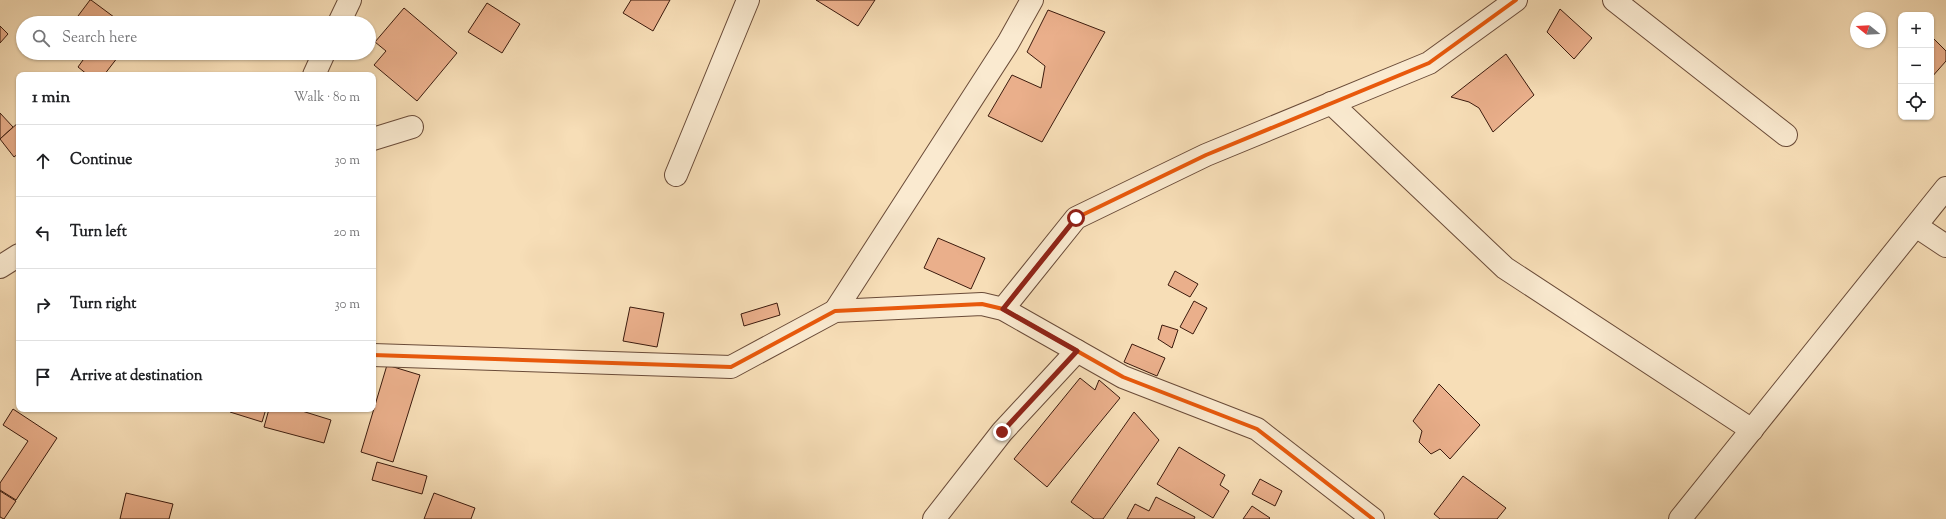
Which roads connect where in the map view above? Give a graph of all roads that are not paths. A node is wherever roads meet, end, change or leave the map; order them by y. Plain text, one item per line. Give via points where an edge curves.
1 (350, 0) edge
2 (748, 0) edge
3 (1032, 0) edge
4 (1516, 0) edge
5 (1614, 0) edge
6 (342, 16) edge
7 (321, 60) edge
8 (315, 72) edge
9 (1331, 103) junction
10 (412, 127) dead end
11 (1786, 135) dead end
12 (376, 138) edge
13 (676, 175) dead end
14 (1946, 188) edge
15 (1916, 226) junction
16 (1946, 246) edge
17 (16, 257) edge
18 (0, 267) edge
19 (1003, 309) junction
20 (835, 311) junction
21 (1077, 351) junction
22 (376, 355) edge
23 (1752, 430) junction
24 (934, 519) edge
25 (1373, 519) edge
26 (1680, 519) edge

1 - 6 street
2 - 13 street
3 - 20 street via 1008,43
4 - 9 street via 1429,63
5 - 11 street
7 - 8 street
9 - 19 street via 1206,155 1076,218
9 - 23 street via 1505,268
10 - 12 street
14 - 15 street
15 - 16 street
15 - 23 street
17 - 18 street
19 - 20 street via 982,304
19 - 21 street
20 - 22 street via 731,367
21 - 24 street via 1002,432
21 - 25 street via 1123,377 1257,429
23 - 26 street

